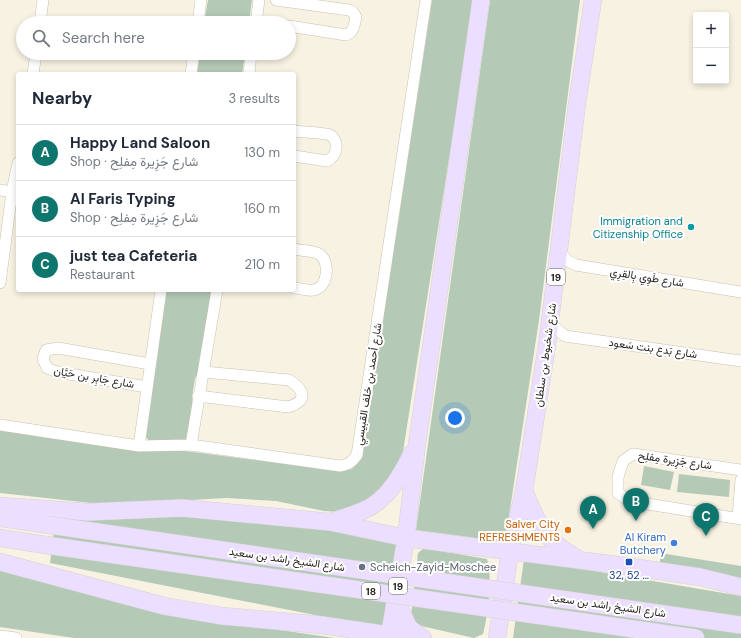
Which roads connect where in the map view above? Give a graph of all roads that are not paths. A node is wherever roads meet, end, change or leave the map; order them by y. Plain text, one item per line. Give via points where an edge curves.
1 (43, 0) edge
2 (201, 0) edge
3 (259, 0) edge
4 (276, 0) edge
5 (426, 0) edge
6 (481, 0) edge
7 (593, 0) edge
8 (41, 16) edge
9 (199, 16) edge
10 (259, 16) edge
11 (296, 27) edge
12 (35, 60) edge
13 (193, 60) edge
14 (250, 60) edge
15 (33, 72) edge
16 (191, 72) edge
17 (248, 72) edge
18 (296, 131) edge
19 (296, 156) edge
20 (16, 173) edge
21 (0, 190) edge
22 (12, 192) junction
23 (296, 249) edge
24 (559, 250) junction
25 (0, 283) edge
26 (296, 288) edge
27 (161, 292) edge
28 (217, 292) edge
29 (741, 292) edge
30 (550, 323) junction
31 (565, 336) junction
32 (547, 345) junction
33 (741, 361) edge
34 (150, 364) junction
35 (204, 372) junction
36 (147, 387) junction
37 (198, 396) junction
38 (0, 425) edge
39 (417, 444) junction
40 (191, 445) junction
41 (139, 446) junction
42 (741, 470) edge
43 (741, 480) edge
44 (524, 491) junction
45 (0, 506) edge
46 (0, 518) edge
47 (739, 518) edge
48 (330, 522) junction
49 (0, 538) edge
50 (406, 538) junction
51 (435, 542) junction
52 (480, 548) junction
53 (510, 552) junction
54 (580, 561) junction
55 (0, 562) edge
56 (401, 567) junction
57 (505, 584) junction
58 (741, 588) edge
59 (396, 600) junction
60 (501, 614) junction
61 (322, 625) junction
62 (741, 625) edge
63 (0, 636) edge
64 (389, 636) edge
65 (16, 638) edge
66 (344, 638) edge
67 (408, 638) edge
68 (423, 638) edge
69 (483, 638) edge
70 (497, 638) edge
71 (696, 638) edge

1 - 8 street
2 - 9 street
3 - 10 street
4 - 11 street via 349,10 356,17 354,28 346,35
5 - 40 street, شارع أحمد بن خلف القبيسي via 357,455 351,463 340,466
6 - 39 main road, 19
7 - 24 main road, شارع شخبوط بن سلطان / 19
12 - 15 street
13 - 16 street
14 - 17 street
18 - 19 street via 330,135 336,144 336,154 327,161
20 - 22 street
21 - 22 street
22 - 25 street
23 - 26 street via 318,253 326,264 323,285 313,290
24 - 29 street, شارع طَوِي بِالقِرِي via 568,261 576,265
24 - 30 main road, شارع شخبوط بن سلطان / 19
27 - 34 street, شارع جَابِر بن حَيَّان
28 - 35 street
30 - 31 street
30 - 32 main road, شارع شخبوط بن سلطان / 19
31 - 32 street
31 - 33 street, شارع بَدع بنت سَعود
32 - 44 main road, شارع شخبوط بن سلطان / 19
34 - 36 street, شارع جَابِر بن حَيَّان
34 - 36 street, شارع جَابِر بن حَيَّان via 58,348 46,350 43,359 47,368 57,372
35 - 37 street
35 - 37 street via 289,380 298,385 302,397 300,402 288,407
36 - 41 street, شارع جَابِر بن حَيَّان
37 - 40 street
38 - 41 street, شارع أحمد بن خلف القبيسي
39 - 48 main road via 390,491 380,500 356,514
39 - 50 main road, 19
40 - 41 street, شارع أحمد بن خلف القبيسي
42 - 47 street, شارع جَزِيرة مِفلِح via 633,454 623,461 618,477 618,493 629,501
43 - 47 street, شارع جَزِيرة مِفلِح
44 - 53 main road, شارع شخبوط بن سلطان / 19
44 - 54 main road via 536,518 548,536
45 - 48 main road via 88,512 182,508
46 - 62 main road, شارع الشيخ راشد بن سعيد / 18, bridge
48 - 50 main road
49 - 71 main road, شارع الشيخ راشد بن سعيد / 18, bridge
50 - 51 main road
50 - 56 main road, 19
51 - 52 main road
51 - 56 main road via 416,547
52 - 53 main road
52 - 57 main road via 489,552 498,561
53 - 54 main road
53 - 57 main road, شارع شخبوط بن سلطان / 19
54 - 58 main road via 700,577
55 - 61 main road via 164,606 222,616
56 - 59 main road, 19
57 - 60 main road, شارع شخبوط بن سلطان / 19
59 - 64 main road, 19
59 - 68 main road via 409,628
60 - 69 main road
60 - 70 main road, شارع شخبوط بن سلطان / 19
61 - 64 main road
61 - 66 main road
63 - 65 street
64 - 67 main road

